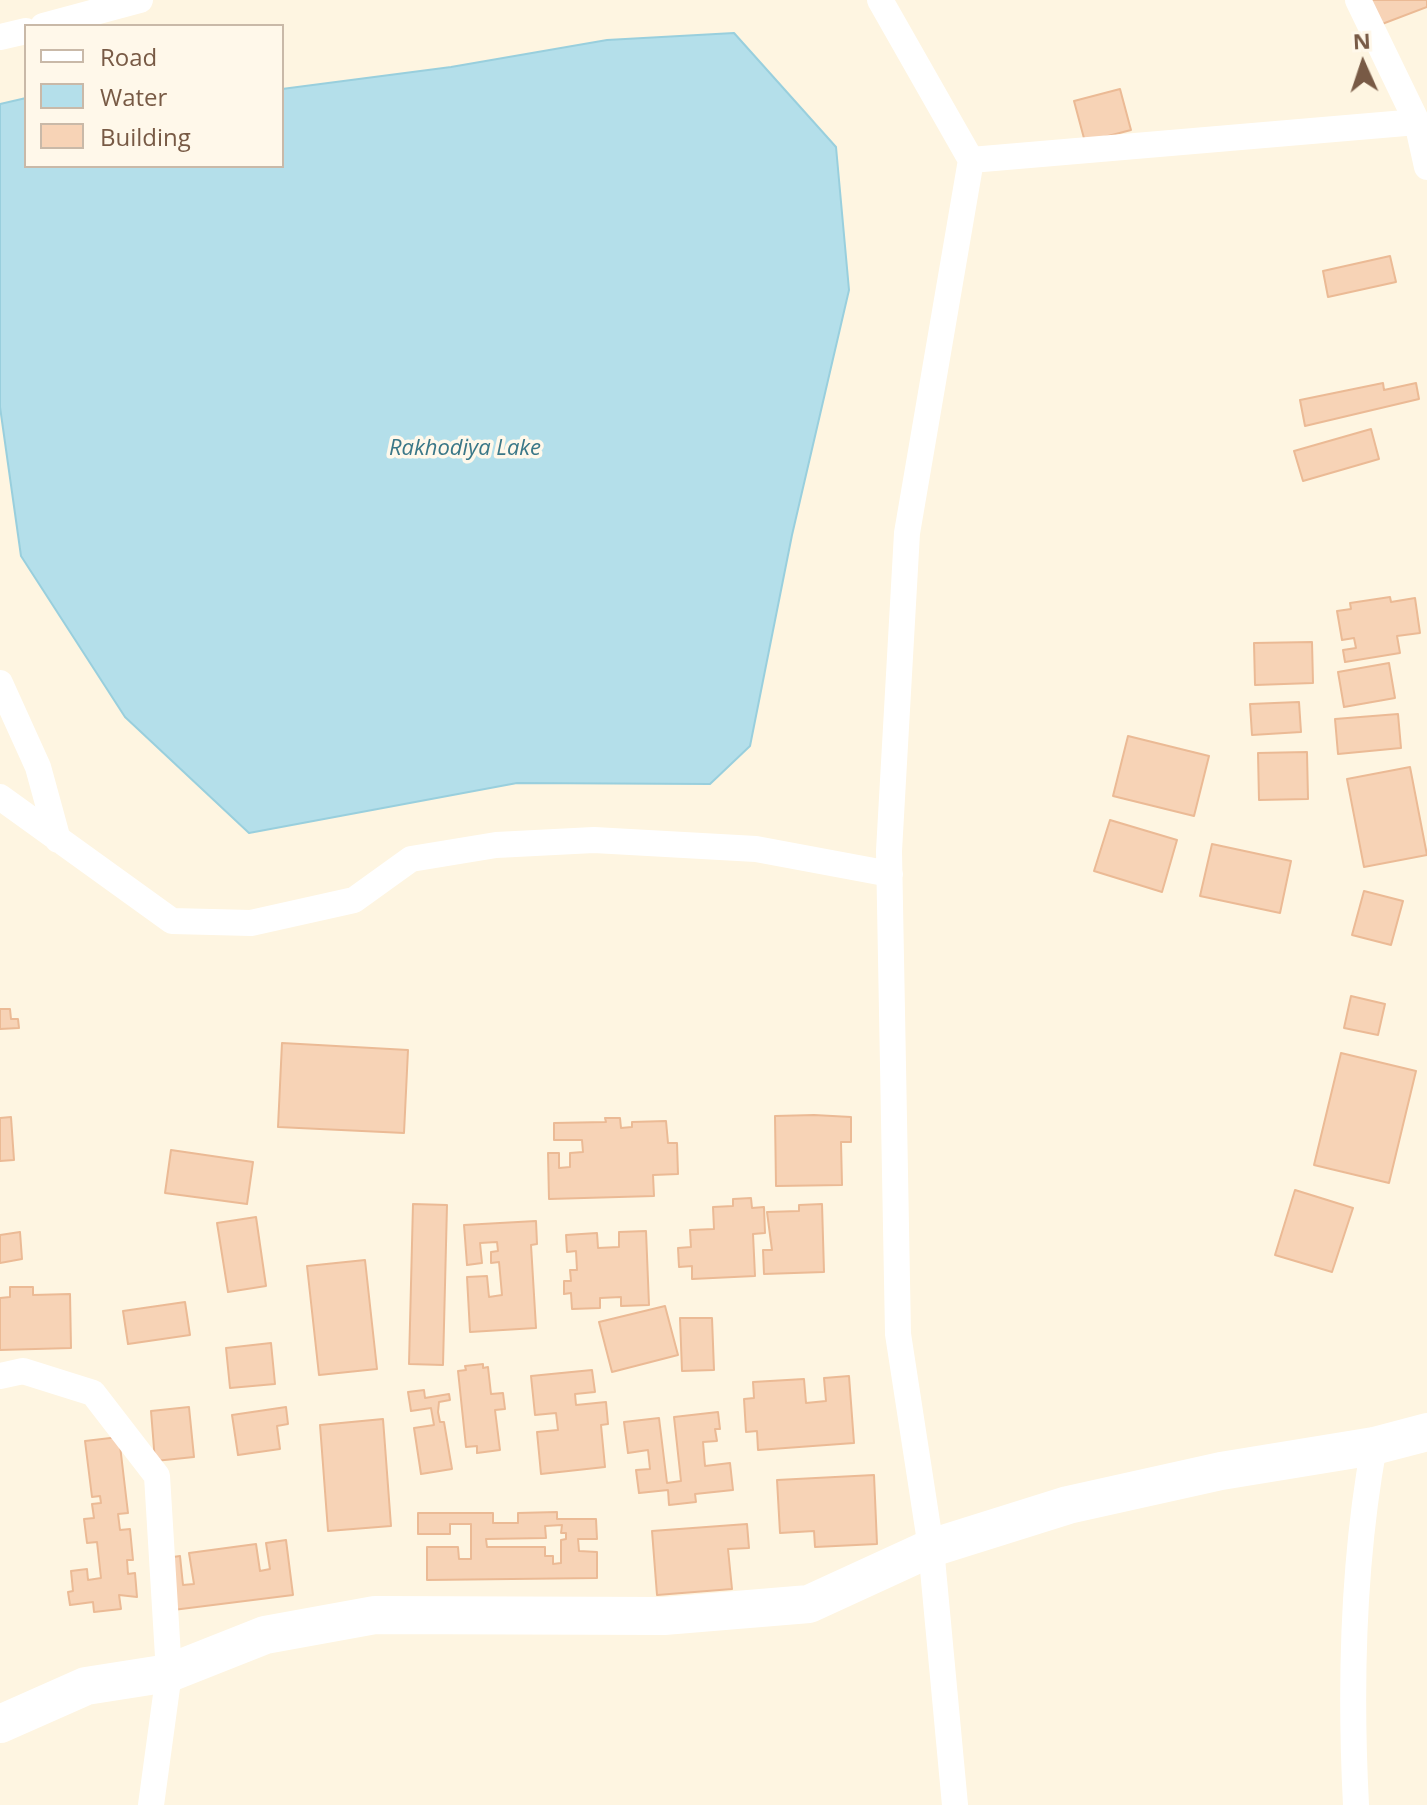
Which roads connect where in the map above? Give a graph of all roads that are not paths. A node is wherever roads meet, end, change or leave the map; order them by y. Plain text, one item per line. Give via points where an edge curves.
1 (140, 0) edge
2 (880, 0) edge
3 (1358, 0) edge
4 (50, 24) edge
5 (24, 31) edge
6 (0, 37) edge
7 (1417, 122) junction
8 (971, 160) junction
9 (1427, 167) edge
10 (0, 683) edge
11 (0, 797) edge
12 (58, 840) junction
13 (890, 874) junction
14 (0, 1376) edge
15 (1427, 1432) edge
16 (1374, 1446) junction
17 (931, 1548) junction
18 (169, 1673) junction
19 (0, 1724) edge
20 (151, 1805) edge
21 (955, 1805) edge
22 (1356, 1805) edge

1 - 4 street
2 - 8 street
3 - 7 street
5 - 6 street
7 - 8 street
7 - 9 street
8 - 13 street via 907,533
10 - 12 street via 38,767
11 - 12 street
12 - 13 street via 172,921 251,923 354,900 411,859 496,845 594,840 756,849
13 - 17 street via 898,1334
14 - 18 street via 23,1371 93,1393 157,1476
15 - 16 street
16 - 17 street via 1221,1471 1083,1502
16 - 22 street via 1365,1495 1351,1724
17 - 18 street via 809,1604 664,1616 375,1615 265,1635
17 - 21 street
18 - 19 street via 86,1686
18 - 20 street

